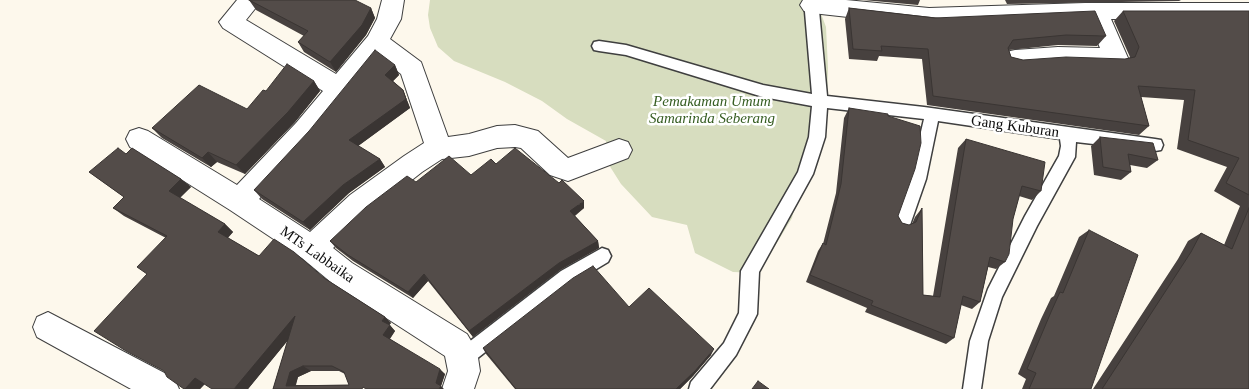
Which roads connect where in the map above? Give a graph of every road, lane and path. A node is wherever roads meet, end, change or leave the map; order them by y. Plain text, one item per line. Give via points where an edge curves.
1 (251, 0) edge
2 (393, 0) edge
3 (811, 2) edge
4 (1086, 7) edge
5 (1249, 10) edge
6 (378, 42) junction
7 (599, 46) dead end
8 (1016, 59) edge
9 (340, 89) junction
10 (820, 101) junction
11 (932, 115) junction
12 (1066, 134) junction
13 (139, 139) dead end
14 (1155, 145) edge
15 (437, 149) junction
16 (619, 150) dead end
17 (240, 201) junction
18 (902, 225) edge
19 (312, 249) junction
20 (602, 256) dead end
21 (48, 327) dead end
22 (463, 358) junction
23 (163, 389) edge
24 (458, 389) edge
25 (698, 389) edge
26 (972, 389) edge

1 - 9 street via 231,22
2 - 6 street
3 - 4 street via 929,17
3 - 10 lane
4 - 5 street
4 - 8 street via 1116,58 1058,56
6 - 9 street
6 - 15 street via 412,69
7 - 10 lane, Gang Kuburan via 626,50 763,91
9 - 17 street
10 - 11 lane, Gang Kuburan
10 - 25 lane via 817,138 806,174 750,271 748,314 730,349
11 - 12 lane, Gang Kuburan
11 - 18 lane via 918,179
12 - 14 lane
12 - 26 lane, Gang Kuburan via 1067,157 994,295 979,341
13 - 17 street, MTs Labbaika
15 - 16 street via 516,136 529,139 559,167 568,170
15 - 19 street via 360,204
17 - 19 street, MTs Labbaika
19 - 22 street, MTs Labbaika via 342,274 456,345
20 - 22 lane via 567,277
21 - 23 street
22 - 24 street via 464,370

